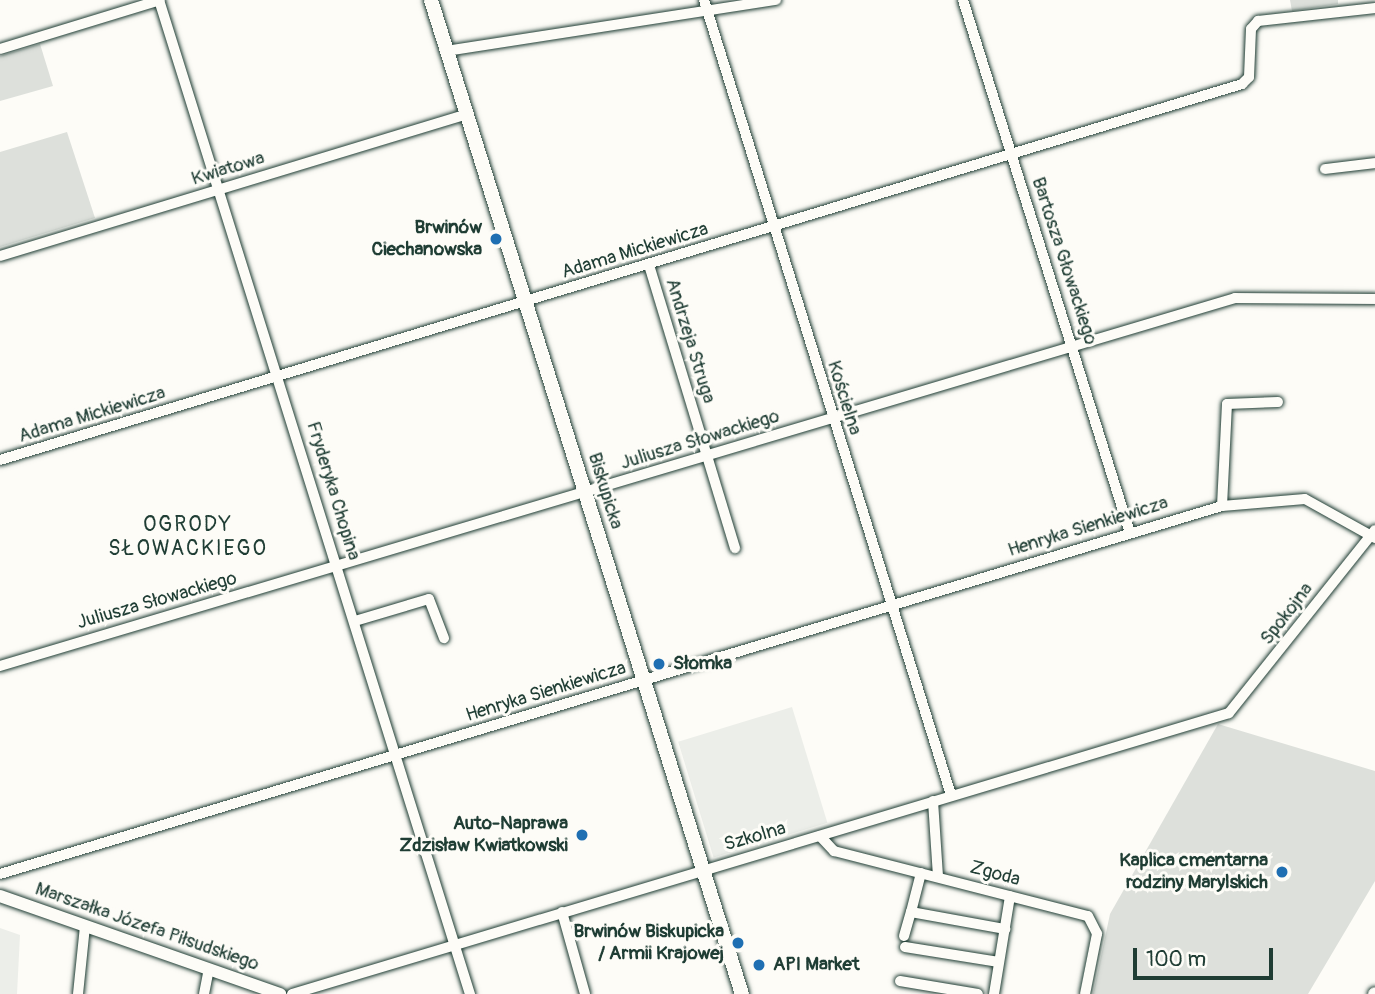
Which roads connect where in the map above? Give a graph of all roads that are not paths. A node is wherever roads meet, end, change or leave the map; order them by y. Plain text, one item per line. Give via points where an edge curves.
1 (159, 0) edge
2 (431, 0) edge
3 (776, 0) edge
4 (963, 0) edge
5 (705, 5) edge
6 (1375, 8) edge
7 (0, 48) edge
8 (446, 51) junction
9 (467, 114) junction
10 (1011, 153) junction
11 (1375, 163) edge
12 (1325, 169) dead end
13 (219, 190) junction
14 (771, 228) junction
15 (0, 256) edge
16 (649, 265) junction
17 (1375, 299) edge
18 (526, 302) junction
19 (1073, 346) junction
20 (278, 376) junction
21 (1278, 402) dead end
22 (832, 418) junction
23 (707, 455) junction
24 (0, 460) edge
25 (585, 493) junction
26 (1222, 506) junction
27 (1130, 533) junction
28 (1374, 534) edge
29 (735, 548) dead end
30 (338, 567) junction
31 (891, 606) junction
32 (355, 621) junction
33 (443, 638) dead end
34 (0, 666) edge
35 (642, 681) junction
36 (1229, 713) joint
37 (396, 755) junction
38 (951, 795) junction
39 (933, 801) junction
40 (820, 836) junction
41 (705, 870) junction
42 (921, 873) junction
43 (0, 874) edge
44 (938, 877) junction
45 (0, 896) edge
46 (1010, 896) junction
47 (562, 912) junction
48 (911, 912) junction
49 (85, 926) junction
50 (1005, 929) junction
51 (904, 936) dead end
52 (454, 944) junction
53 (905, 947) dead end
54 (999, 962) junction
55 (209, 969) junction
56 (900, 981) dead end
57 (917, 989) edge
58 (957, 992) edge
59 (78, 994) edge
60 (204, 994) edge
61 (280, 994) edge
62 (292, 994) edge
63 (470, 994) edge
64 (585, 994) edge
65 (743, 994) edge
66 (978, 994) edge
67 (994, 994) edge
68 (1085, 994) edge

1 - 7 street
1 - 13 street, Fryderyka Chopina
2 - 8 main road, Biskupicka
3 - 5 street
4 - 10 street, Bartosza Głowackiego
5 - 8 street
5 - 14 street, Kościelna
6 - 10 street, Adama Mickiewicza via 1258,21 1250,48 1249,77 1241,84
8 - 9 main road, Biskupicka
9 - 13 street, Kwiatowa
9 - 18 main road, Biskupicka
10 - 14 street, Adama Mickiewicza
10 - 19 street, Bartosza Głowackiego
11 - 12 street
13 - 15 street, Kwiatowa
13 - 20 street, Fryderyka Chopina
14 - 16 street, Adama Mickiewicza
14 - 22 street, Kościelna
16 - 18 street, Adama Mickiewicza
16 - 23 street, Andrzeja Struga
17 - 19 street, Juliusza Słowackiego via 1235,298
18 - 20 street, Adama Mickiewicza
18 - 25 main road, Biskupicka
19 - 22 street, Juliusza Słowackiego
19 - 27 street, Bartosza Głowackiego
20 - 24 street, Adama Mickiewicza
20 - 30 street, Fryderyka Chopina
21 - 26 street via 1227,404
22 - 23 street, Juliusza Słowackiego
22 - 31 street, Kościelna
23 - 25 street, Juliusza Słowackiego
23 - 29 street, Andrzeja Struga
25 - 30 street, Juliusza Słowackiego
25 - 35 main road, Biskupicka
26 - 27 street, Henryka Sienkiewicza
26 - 28 street, Henryka Sienkiewicza via 1305,499
27 - 31 street, Henryka Sienkiewicza
28 - 36 street, Spokojna
30 - 32 street, Fryderyka Chopina
30 - 34 street, Juliusza Słowackiego
31 - 35 street, Henryka Sienkiewicza
31 - 38 street, Kościelna
32 - 33 street via 429,599
32 - 37 street, Fryderyka Chopina
35 - 37 street, Henryka Sienkiewicza
35 - 41 main road, Biskupicka
36 - 38 street, Szkolna
37 - 43 street, Henryka Sienkiewicza
37 - 52 street, Fryderyka Chopina
38 - 39 street, Szkolna
39 - 40 street, Szkolna
39 - 44 street
40 - 41 street, Szkolna
40 - 42 street, Zgoda via 834,851
41 - 47 street, Szkolna
41 - 65 main road, Biskupicka
42 - 44 street, Zgoda
42 - 48 street
44 - 46 street, Zgoda
45 - 49 street, Marszałka Józefa Piłsudskiego
46 - 50 street
46 - 68 street, Zgoda via 1092,919 1097,934
47 - 52 street, Szkolna
47 - 64 street
48 - 50 street
48 - 51 street
49 - 55 street, Marszałka Józefa Piłsudskiego
49 - 59 street
50 - 54 street
52 - 62 street, Szkolna
52 - 63 street, Fryderyka Chopina
53 - 54 street
54 - 67 street
55 - 60 street
55 - 61 street, Marszałka Józefa Piłsudskiego
56 - 57 street
57 - 58 street
58 - 66 street

